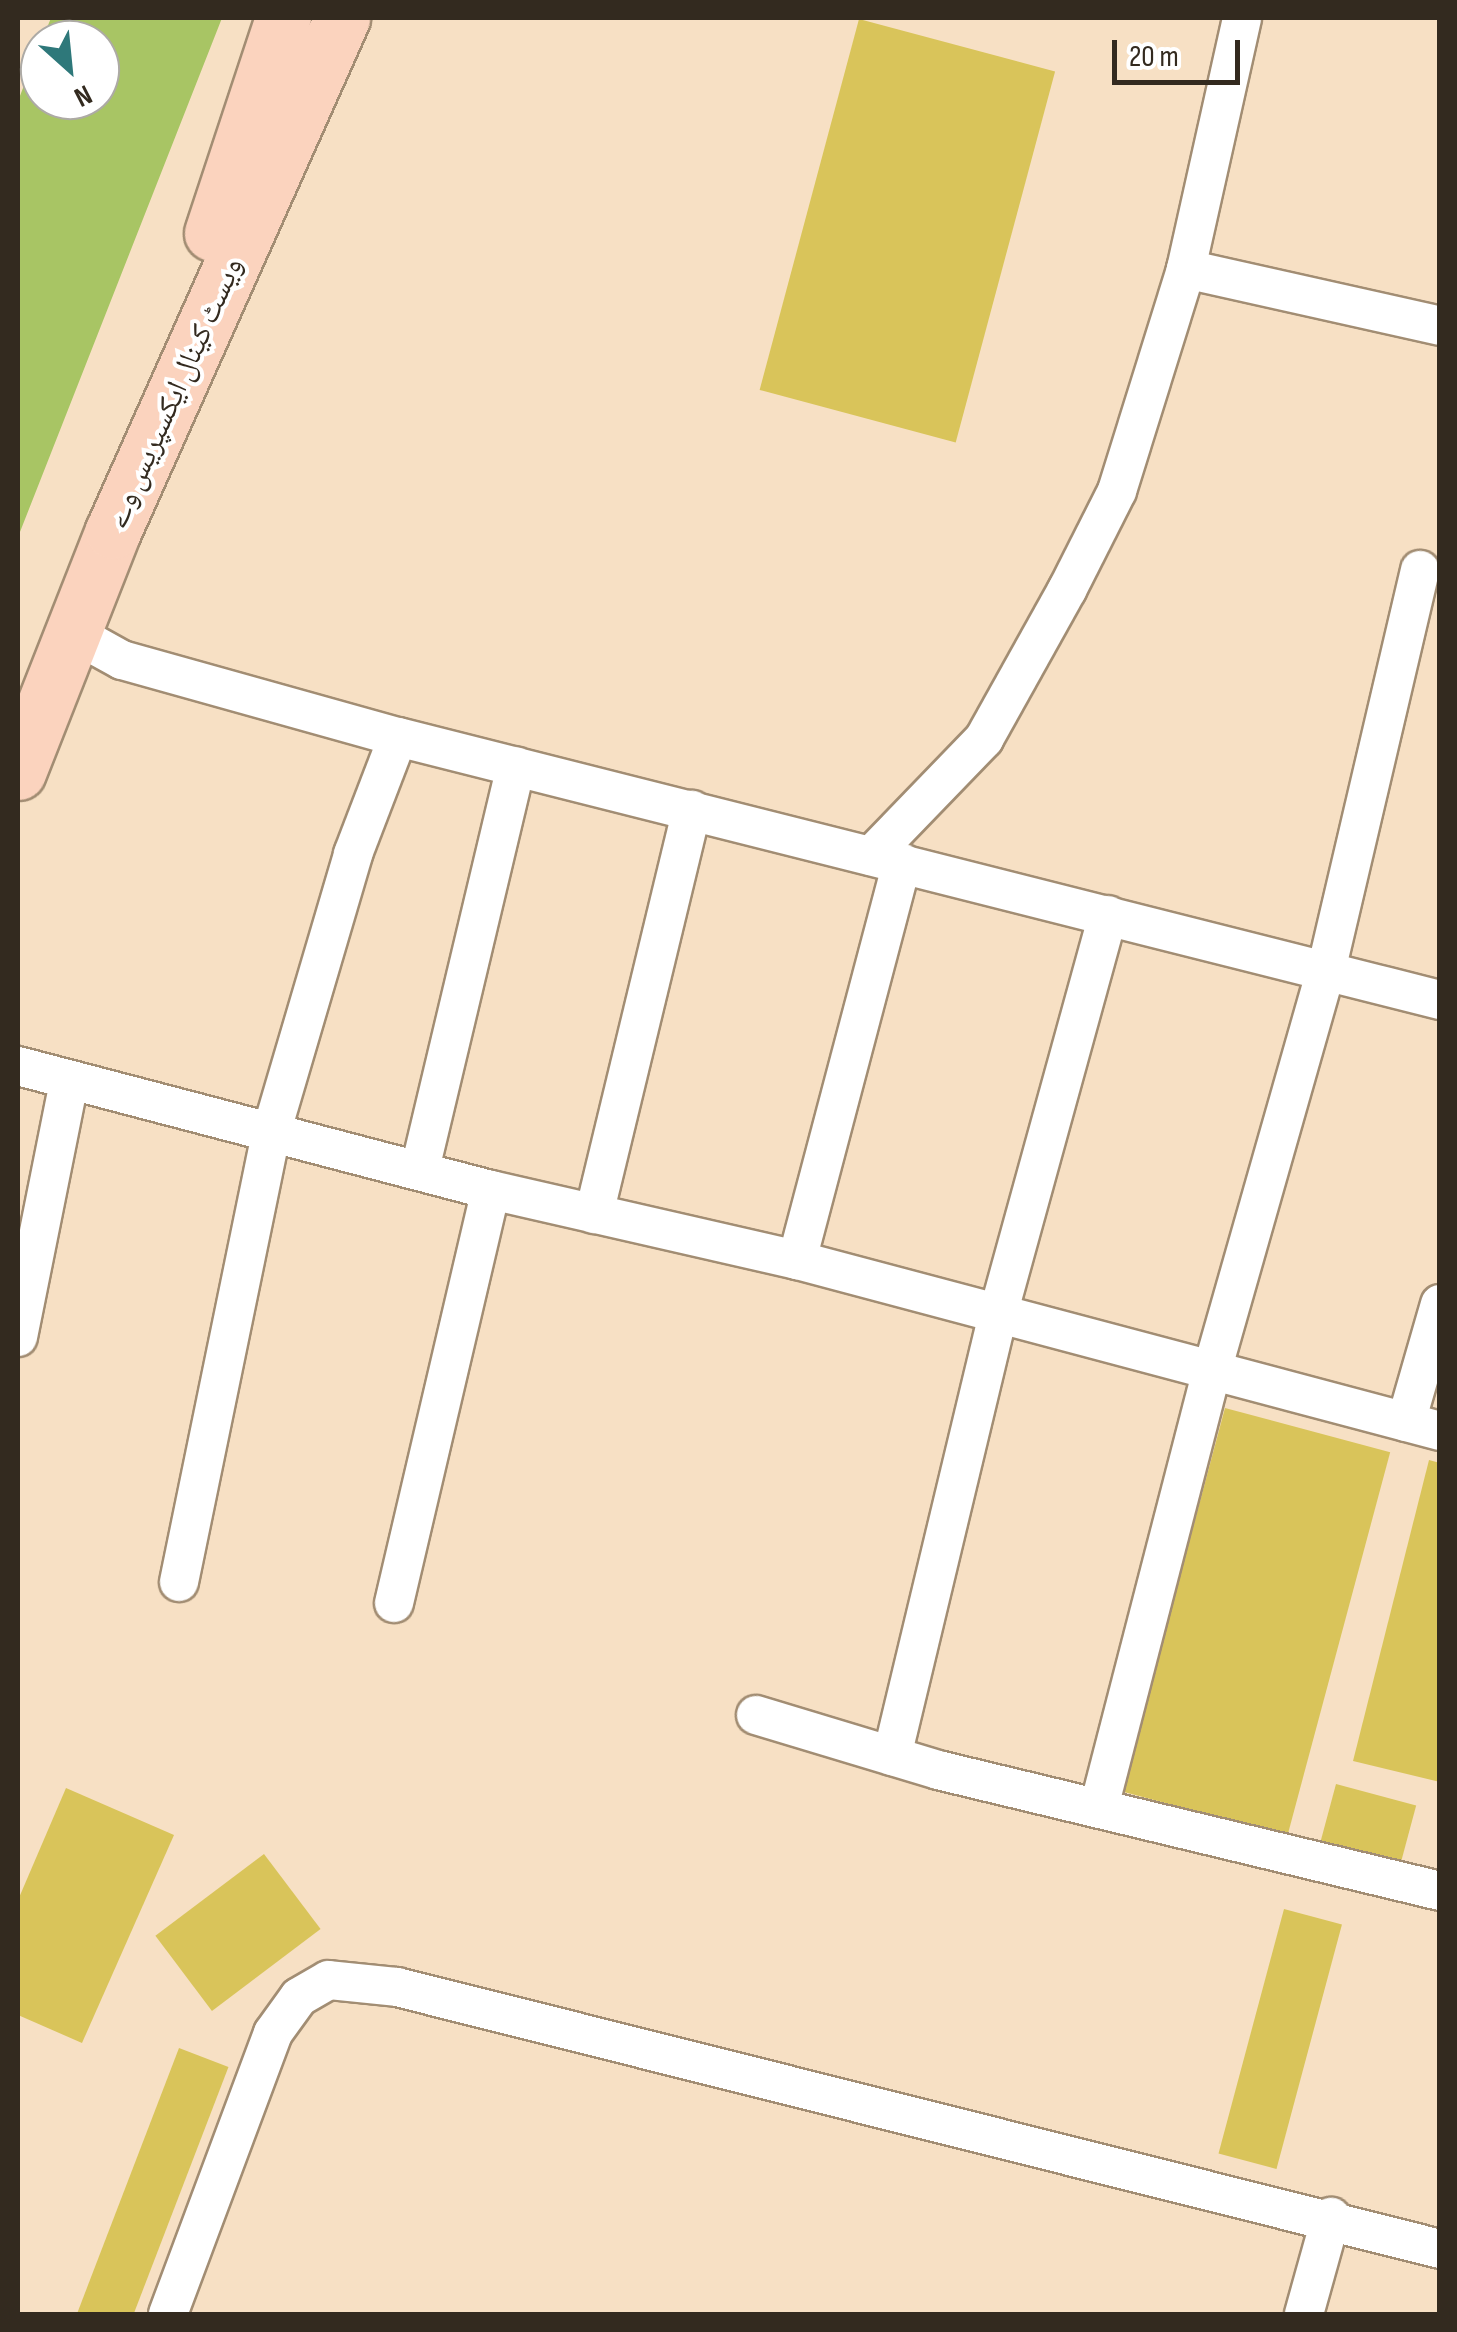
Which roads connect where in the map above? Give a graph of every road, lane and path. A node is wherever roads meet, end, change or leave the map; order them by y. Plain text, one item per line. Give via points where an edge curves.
1 (283, 18) edge
2 (342, 18) edge
3 (1242, 18) edge
4 (1186, 269) junction
5 (1440, 326) edge
6 (113, 530) junction
7 (1420, 570) dead end
8 (73, 633) junction
9 (398, 736) junction
10 (516, 766) junction
11 (18, 772) edge
12 (692, 810) junction
13 (886, 859) junction
14 (1108, 915) junction
15 (1326, 971) junction
16 (1440, 1000) edge
17 (18, 1066) edge
18 (69, 1081) junction
19 (272, 1130) junction
20 (420, 1168) junction
21 (491, 1190) junction
22 (594, 1214) junction
23 (798, 1260) junction
24 (1440, 1304) edge
25 (997, 1318) junction
26 (18, 1337) edge
27 (1211, 1374) junction
28 (1423, 1426) edge
29 (179, 1582) dead end
30 (394, 1603) dead end
31 (756, 1715) dead end
32 (892, 1756) junction
33 (1099, 1806) junction
34 (1440, 1891) edge
35 (1331, 2217) junction
36 (1440, 2249) edge
37 (168, 2314) edge
38 (1304, 2314) edge

1 - 6 main road
2 - 6 main road, ویسٹ کینال ایکسپریس وے
3 - 4 street
4 - 5 street
4 - 13 street via 1118,491 1068,590 984,740
6 - 8 main road, ویسٹ کینال ایکسپریس وے
7 - 15 street
8 - 9 street via 122,660
8 - 11 main road, ویسٹ کینال ایکسپریس وے
9 - 10 street
9 - 19 street via 352,854
10 - 12 street
10 - 20 street
12 - 13 street
12 - 22 street
13 - 14 street
13 - 23 street
14 - 15 street
14 - 25 street
15 - 16 street
15 - 27 street
17 - 18 street
18 - 19 street
18 - 26 street
19 - 20 street
19 - 29 street
20 - 21 street
21 - 22 street
21 - 30 street
22 - 23 street
23 - 25 street
24 - 28 street
25 - 27 street
25 - 32 street
27 - 28 street
27 - 33 street
31 - 32 street
32 - 33 street
33 - 34 street
35 - 36 street
35 - 37 street via 397,1987 329,1980 299,1997 273,2034
35 - 38 street

